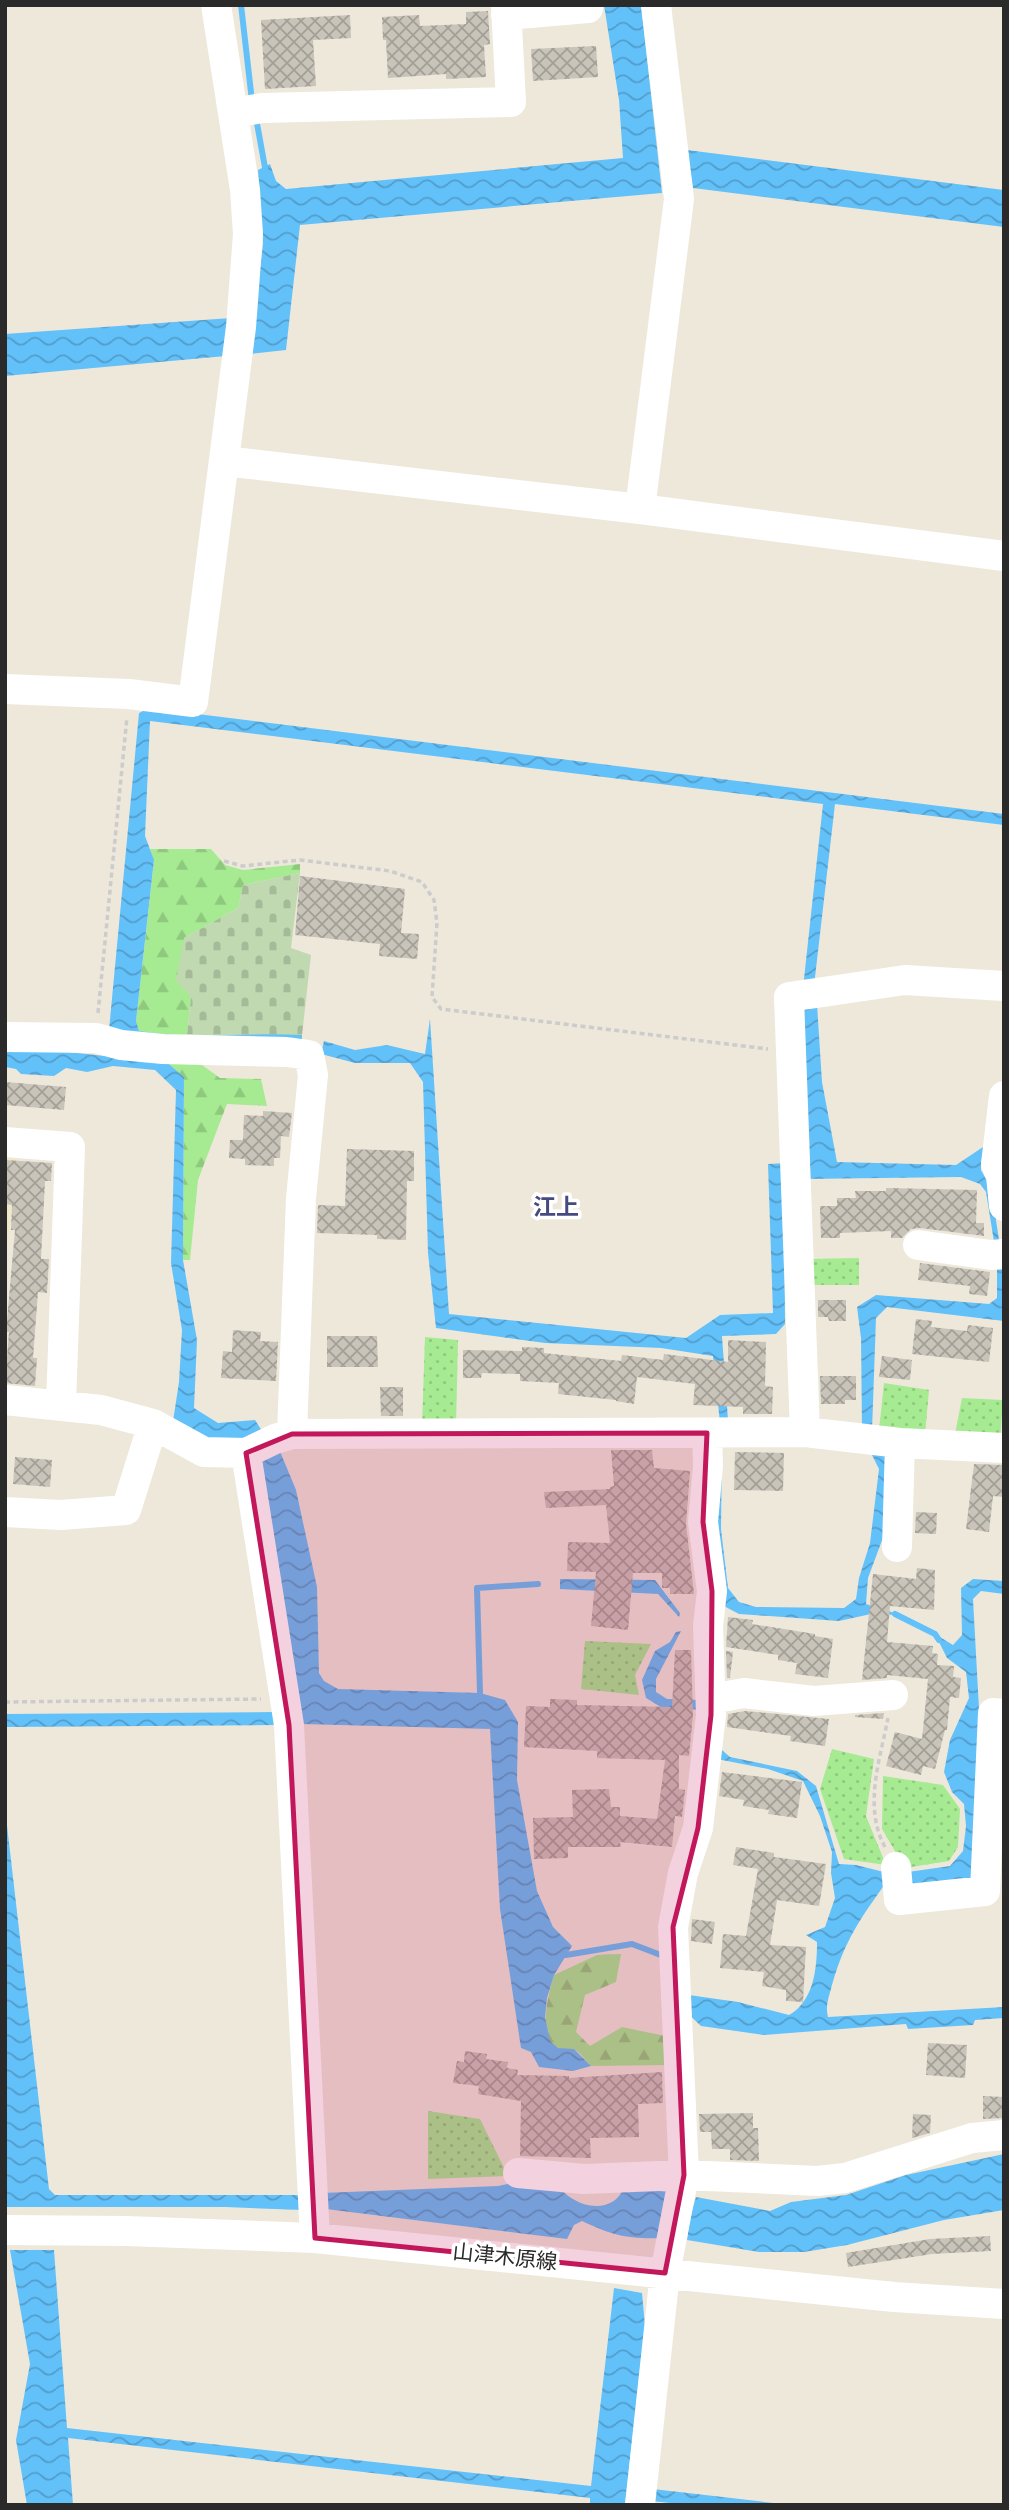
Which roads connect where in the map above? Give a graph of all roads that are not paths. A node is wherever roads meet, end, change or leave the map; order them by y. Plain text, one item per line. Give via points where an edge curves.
1 (216, 5) edge
2 (656, 5) edge
3 (588, 8) dead end
4 (506, 10) edge
5 (248, 111) junction
6 (224, 461) junction
7 (640, 509) junction
8 (1004, 556) edge
9 (5, 689) edge
10 (1004, 986) edge
11 (5, 1037) edge
12 (1004, 1096) edge
13 (999, 1141) edge
14 (5, 1142) edge
15 (1004, 1206) edge
16 (918, 1245) dead end
17 (998, 1254) edge
18 (5, 1400) edge
19 (61, 1405) junction
20 (153, 1424) junction
21 (805, 1432) junction
22 (718, 1433) junction
23 (880, 1440) junction
24 (268, 1443) junction
25 (1004, 1447) edge
26 (5, 1512) edge
27 (897, 1547) dead end
28 (893, 1695) road end
29 (711, 1707) junction
30 (1004, 1714) edge
31 (897, 1876) road end
32 (1004, 2135) edge
33 (518, 2173) dead end
34 (684, 2175) junction
35 (314, 2216) junction
36 (5, 2230) edge
37 (665, 2273) junction
38 (1004, 2304) edge
39 (640, 2505) edge

1 - 5 street
2 - 7 street via 679,199
3 - 4 street
4 - 5 street via 511,102
5 - 6 street via 248,234
6 - 7 street
6 - 9 street via 193,702 129,694
7 - 8 street
10 - 21 street via 905,980 789,998
11 - 24 street via 163,1049 287,1052 311,1047 313,1074 301,1198
12 - 13 street
13 - 15 street
14 - 19 street via 70,1147
16 - 17 street
18 - 19 street
19 - 20 street
20 - 24 street via 204,1452
20 - 26 street via 126,1510 61,1515
21 - 22 street
21 - 23 street
22 - 24 street
22 - 29 street via 708,1466 703,1522 712,1591 708,1626
23 - 25 street
23 - 27 street
24 - 35 street
28 - 29 street via 814,1701 744,1693
29 - 34 street via 698,1828 683,1873 673,1927
30 - 31 street via 993,1713 985,1891 899,1900
32 - 34 street via 972,2138 845,2178 817,2181
33 - 34 street via 584,2179
34 - 37 street
35 - 36 street, 山津木原線 via 126,2231
35 - 37 street, 山津木原線
37 - 38 street, 山津木原線
37 - 39 street

